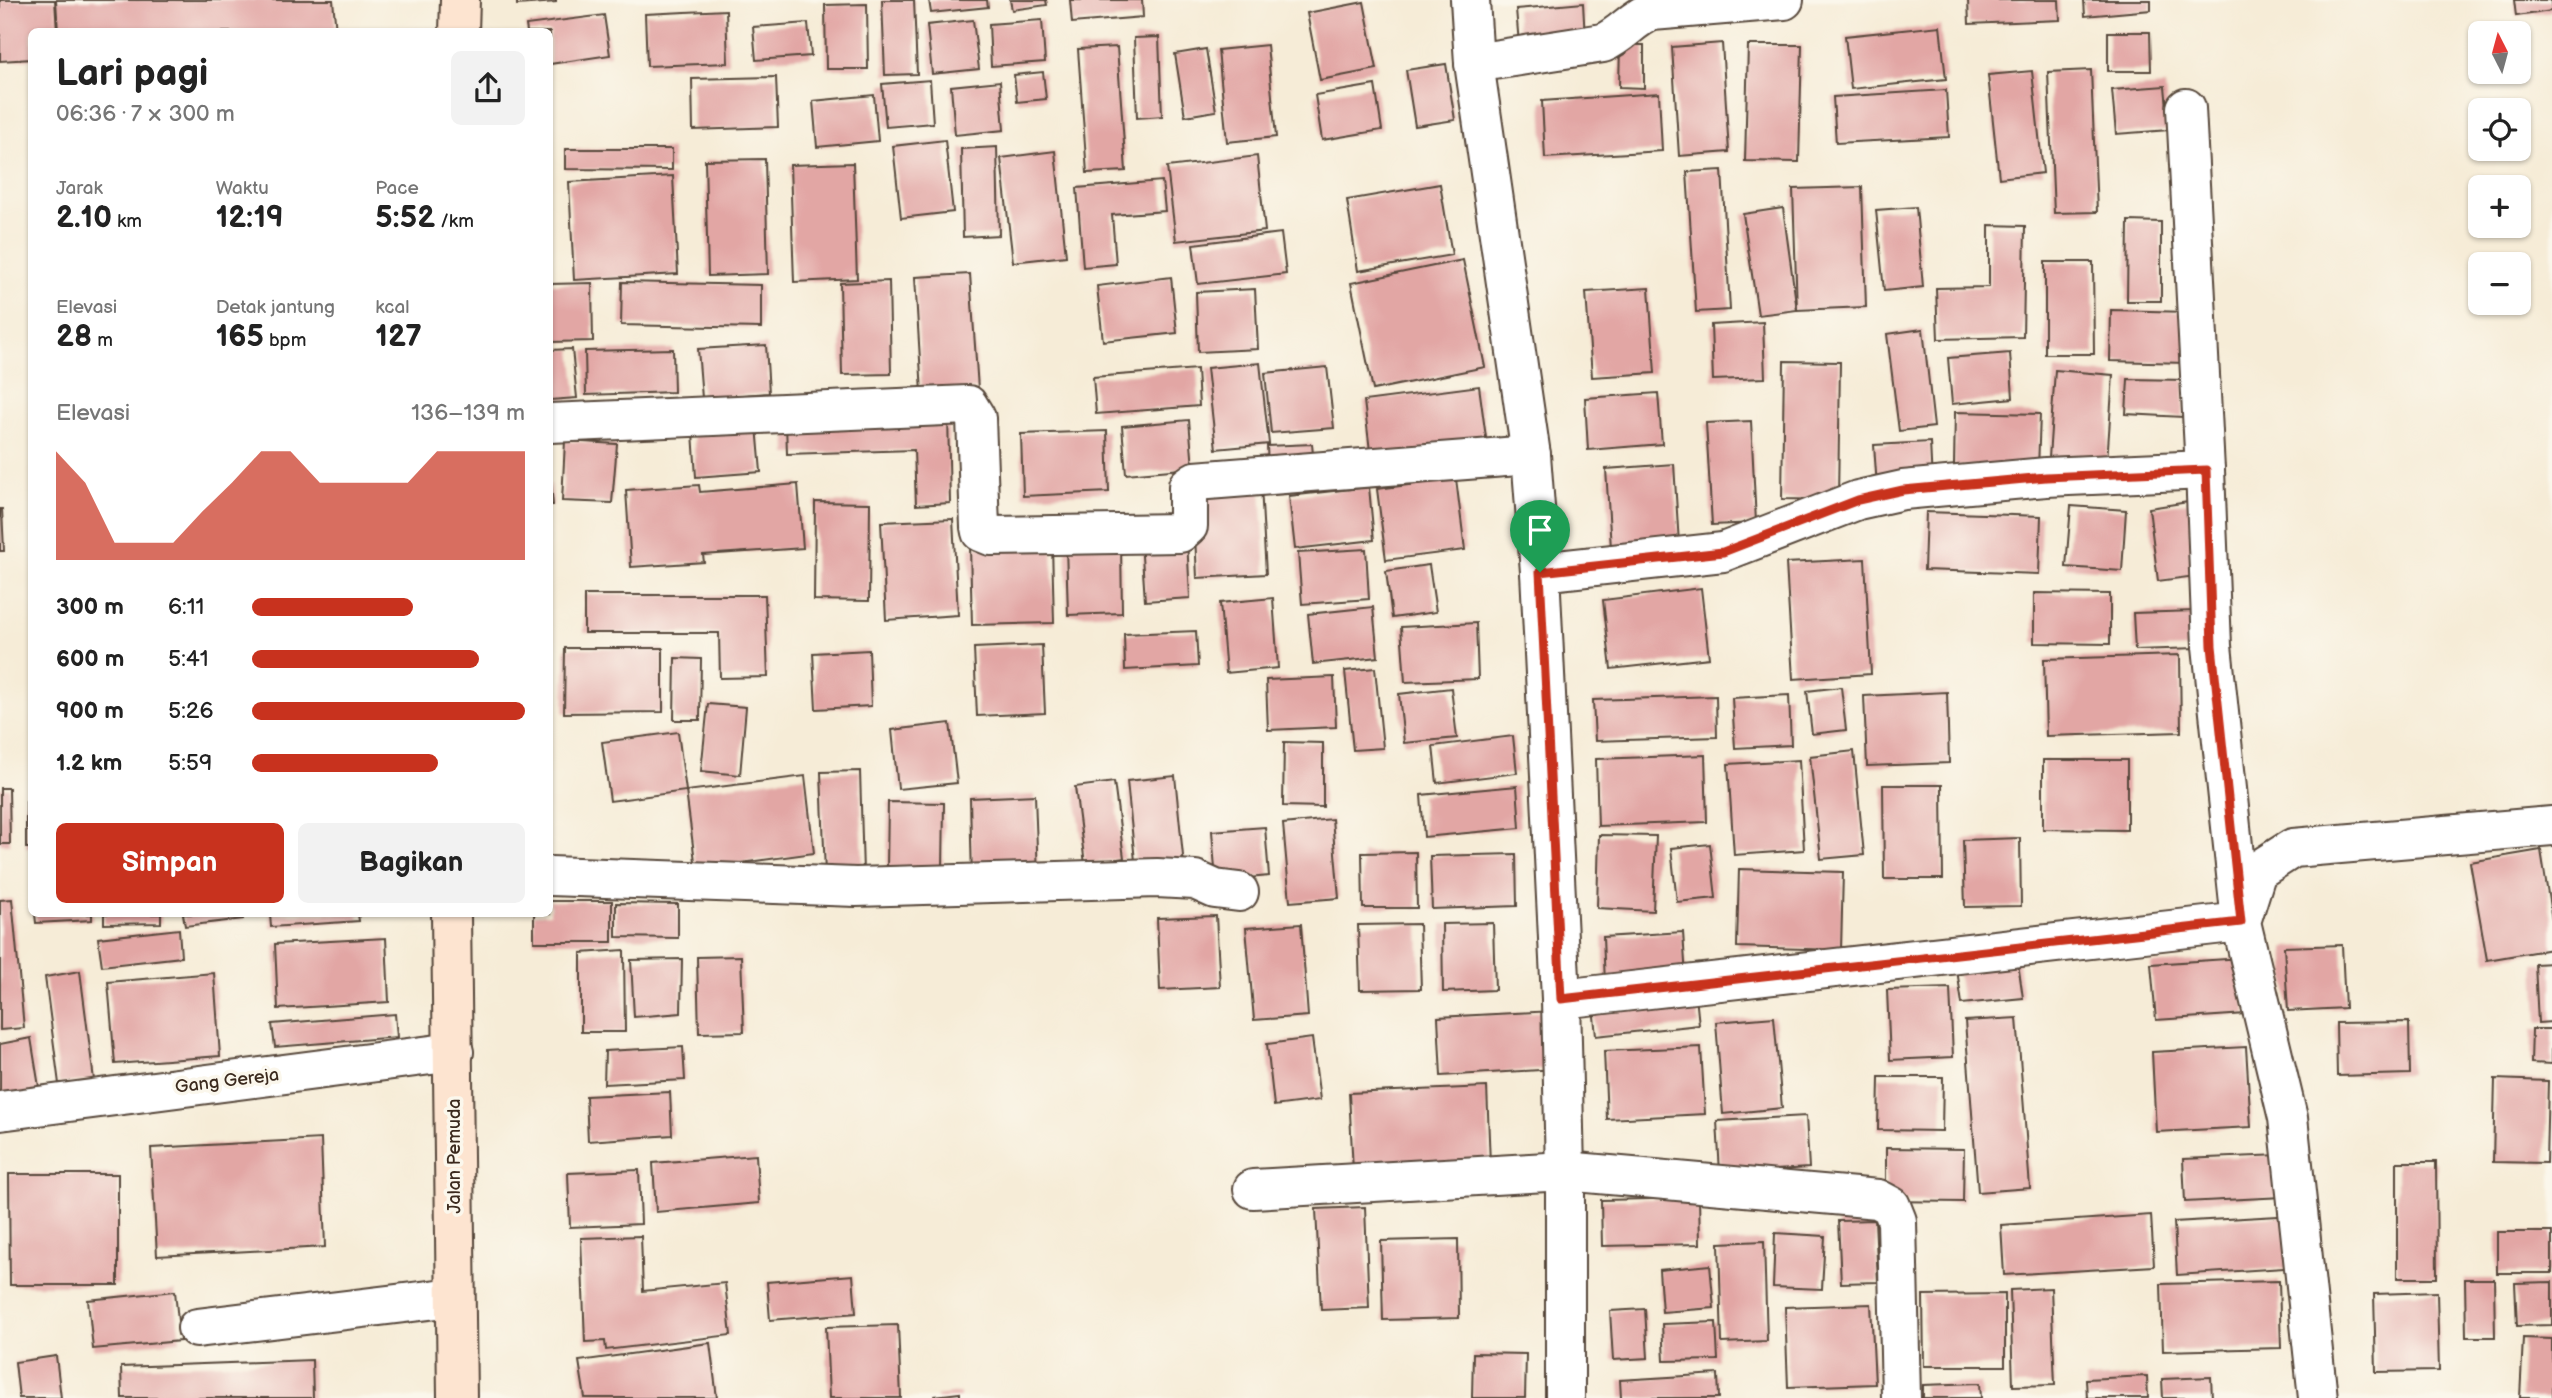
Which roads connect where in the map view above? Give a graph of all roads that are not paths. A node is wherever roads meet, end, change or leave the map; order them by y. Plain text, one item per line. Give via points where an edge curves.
1 (460, 0) edge
2 (1470, 0) edge
3 (1784, 0) edge
4 (459, 28) edge
5 (1474, 64) junction
6 (2186, 108) dead end
7 (553, 423) edge
8 (1531, 455) junction
9 (2206, 470) junction
10 (1540, 572) junction
11 (2552, 826) edge
12 (553, 876) edge
13 (1239, 892) dead end
14 (451, 917) edge
15 (2241, 922) junction
16 (1561, 999) junction
17 (454, 1052) junction
18 (0, 1111) edge
19 (1565, 1171) junction
20 (1252, 1189) dead end
21 (454, 1297) junction
22 (197, 1328) dead end
23 (457, 1398) edge
24 (1565, 1398) edge
25 (1900, 1398) edge
26 (2318, 1398) edge

1 - 4 main road
2 - 5 street
3 - 5 street via 1652,11 1603,43
5 - 8 street
6 - 9 street
7 - 8 street via 968,405 976,418 980,527 991,536 1180,533 1188,526 1188,486 1195,481
8 - 10 street
9 - 10 street via 2046,477 1903,490 1858,500 1723,552
9 - 15 street via 2212,646
10 - 16 street
11 - 15 street via 2293,849 2257,871
12 - 13 street via 856,887 1157,878 1195,880
14 - 17 main road, Jalan Pemuda
15 - 16 street
15 - 26 street via 2288,1118
16 - 19 street
17 - 18 street, Gang Gereja
17 - 21 main road, Jalan Pemuda
19 - 20 street
19 - 24 street
19 - 25 street via 1847,1195 1878,1199 1891,1206 1897,1221
21 - 22 street
21 - 23 main road, Jalan Pemuda

